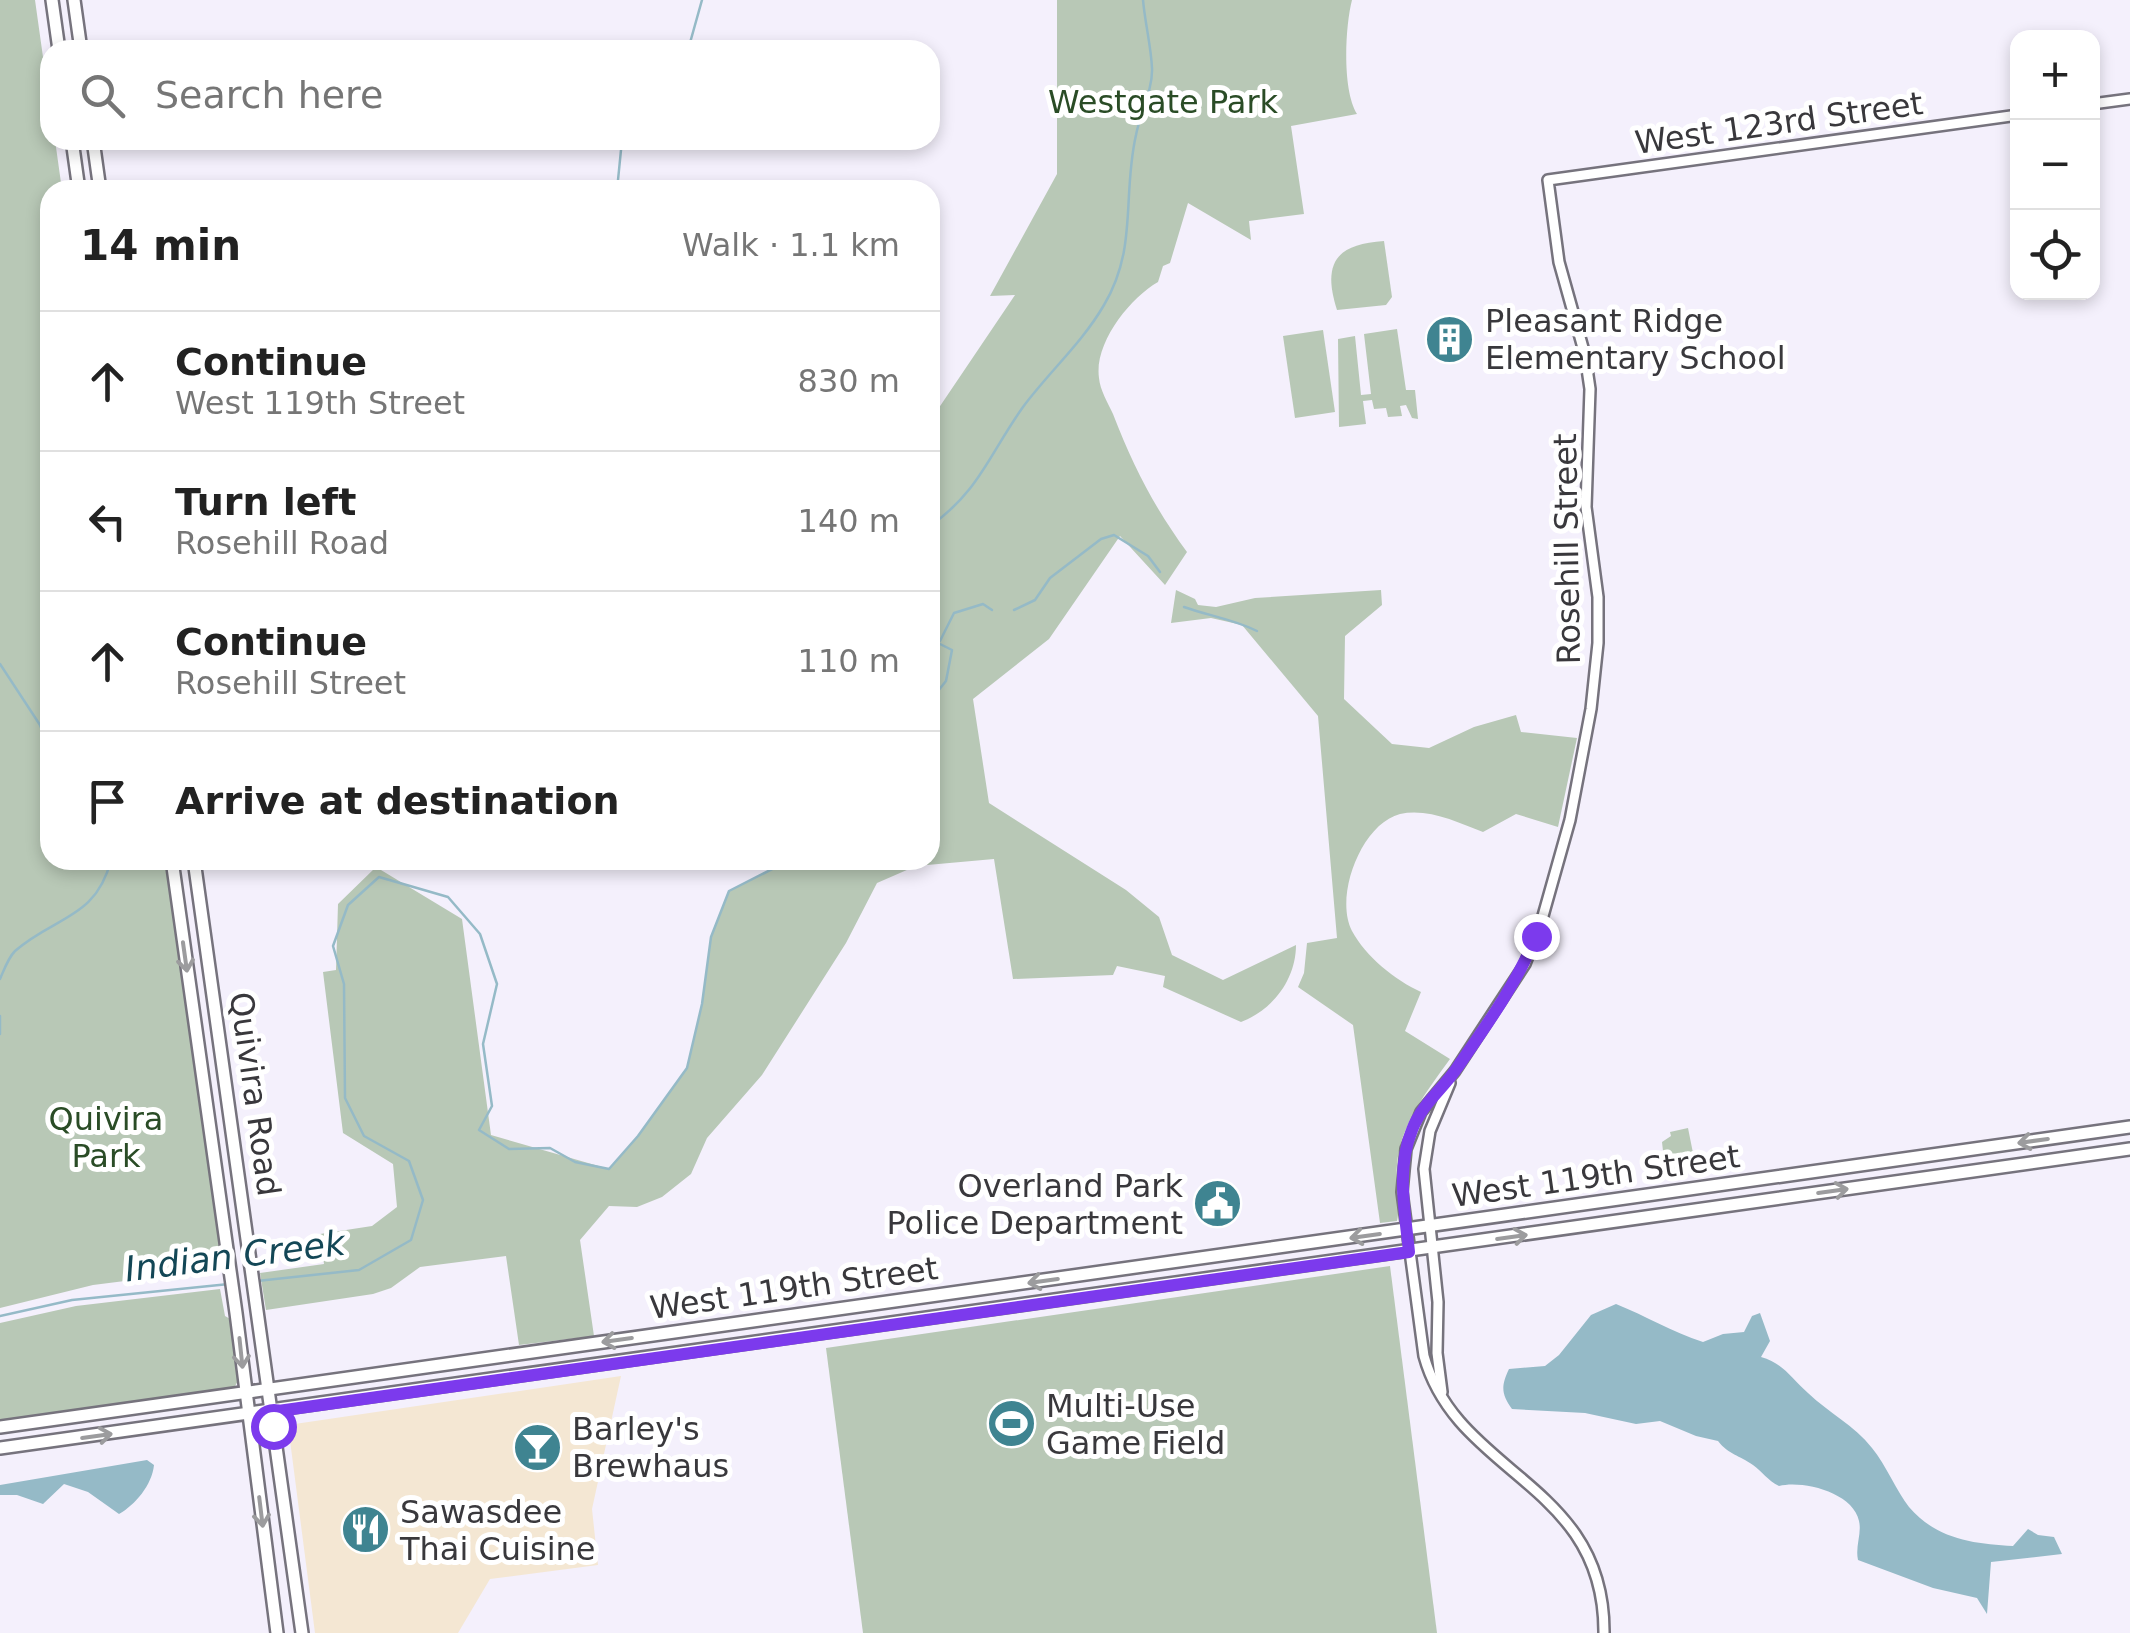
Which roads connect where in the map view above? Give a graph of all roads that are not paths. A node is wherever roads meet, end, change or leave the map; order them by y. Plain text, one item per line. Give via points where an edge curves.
1 (52, 0) edge
2 (74, 0) edge
3 (58, 40) edge
4 (80, 40) edge
5 (2130, 99) edge
6 (2100, 103) edge
7 (2010, 116) edge
8 (73, 150) edge
9 (94, 150) edge
10 (77, 180) edge
11 (99, 180) edge
12 (1548, 180) joint
13 (173, 870) edge
14 (195, 870) edge
15 (1455, 1071) junction
16 (2130, 1128) edge
17 (2130, 1149) edge
18 (1429, 1227) junction
19 (1407, 1230) junction
20 (1431, 1248) junction
21 (1409, 1252) junction
22 (268, 1390) junction
23 (246, 1394) junction
24 (1443, 1396) junction
25 (271, 1412) junction
26 (248, 1415) junction
27 (0, 1427) edge
28 (0, 1448) edge
29 (277, 1633) edge
30 (302, 1633) edge
31 (1604, 1633) edge

1 - 3 main road
2 - 4 main road
5 - 6 street
7 - 12 street, West 123rd Street
8 - 10 main road
9 - 11 main road
12 - 15 street, Rosehill Street via 1559,262 1590,388 1586,507 1598,643 1570,820 1542,923 1525,964
13 -> 23 main road, Quivira Road
14 - 22 main road, Quivira Road
15 - 18 street via 1426,1150
15 - 19 street via 1412,1130 1403,1170
16 -> 18 main road, West 119th Street
20 -> 17 main road, West 119th Street
18 - 19 main road, West 119th Street
18 - 20 street
19 - 21 street
19 -> 22 main road, West 119th Street
20 - 21 main road, West 119th Street
20 - 24 street
21 - 24 street via 1424,1356
21 - 25 main road, West 119th Street
22 - 23 main road, West 119th Street
22 - 25 main road, Quivira Road
23 - 26 main road, Quivira Road
23 - 27 main road, West 119th Street
24 - 31 street via 1466,1429 1564,1516 1597,1576
25 - 26 main road, West 119th Street
25 - 30 main road, Quivira Road
28 -> 26 main road, West 119th Street
26 -> 29 main road, Quivira Road

